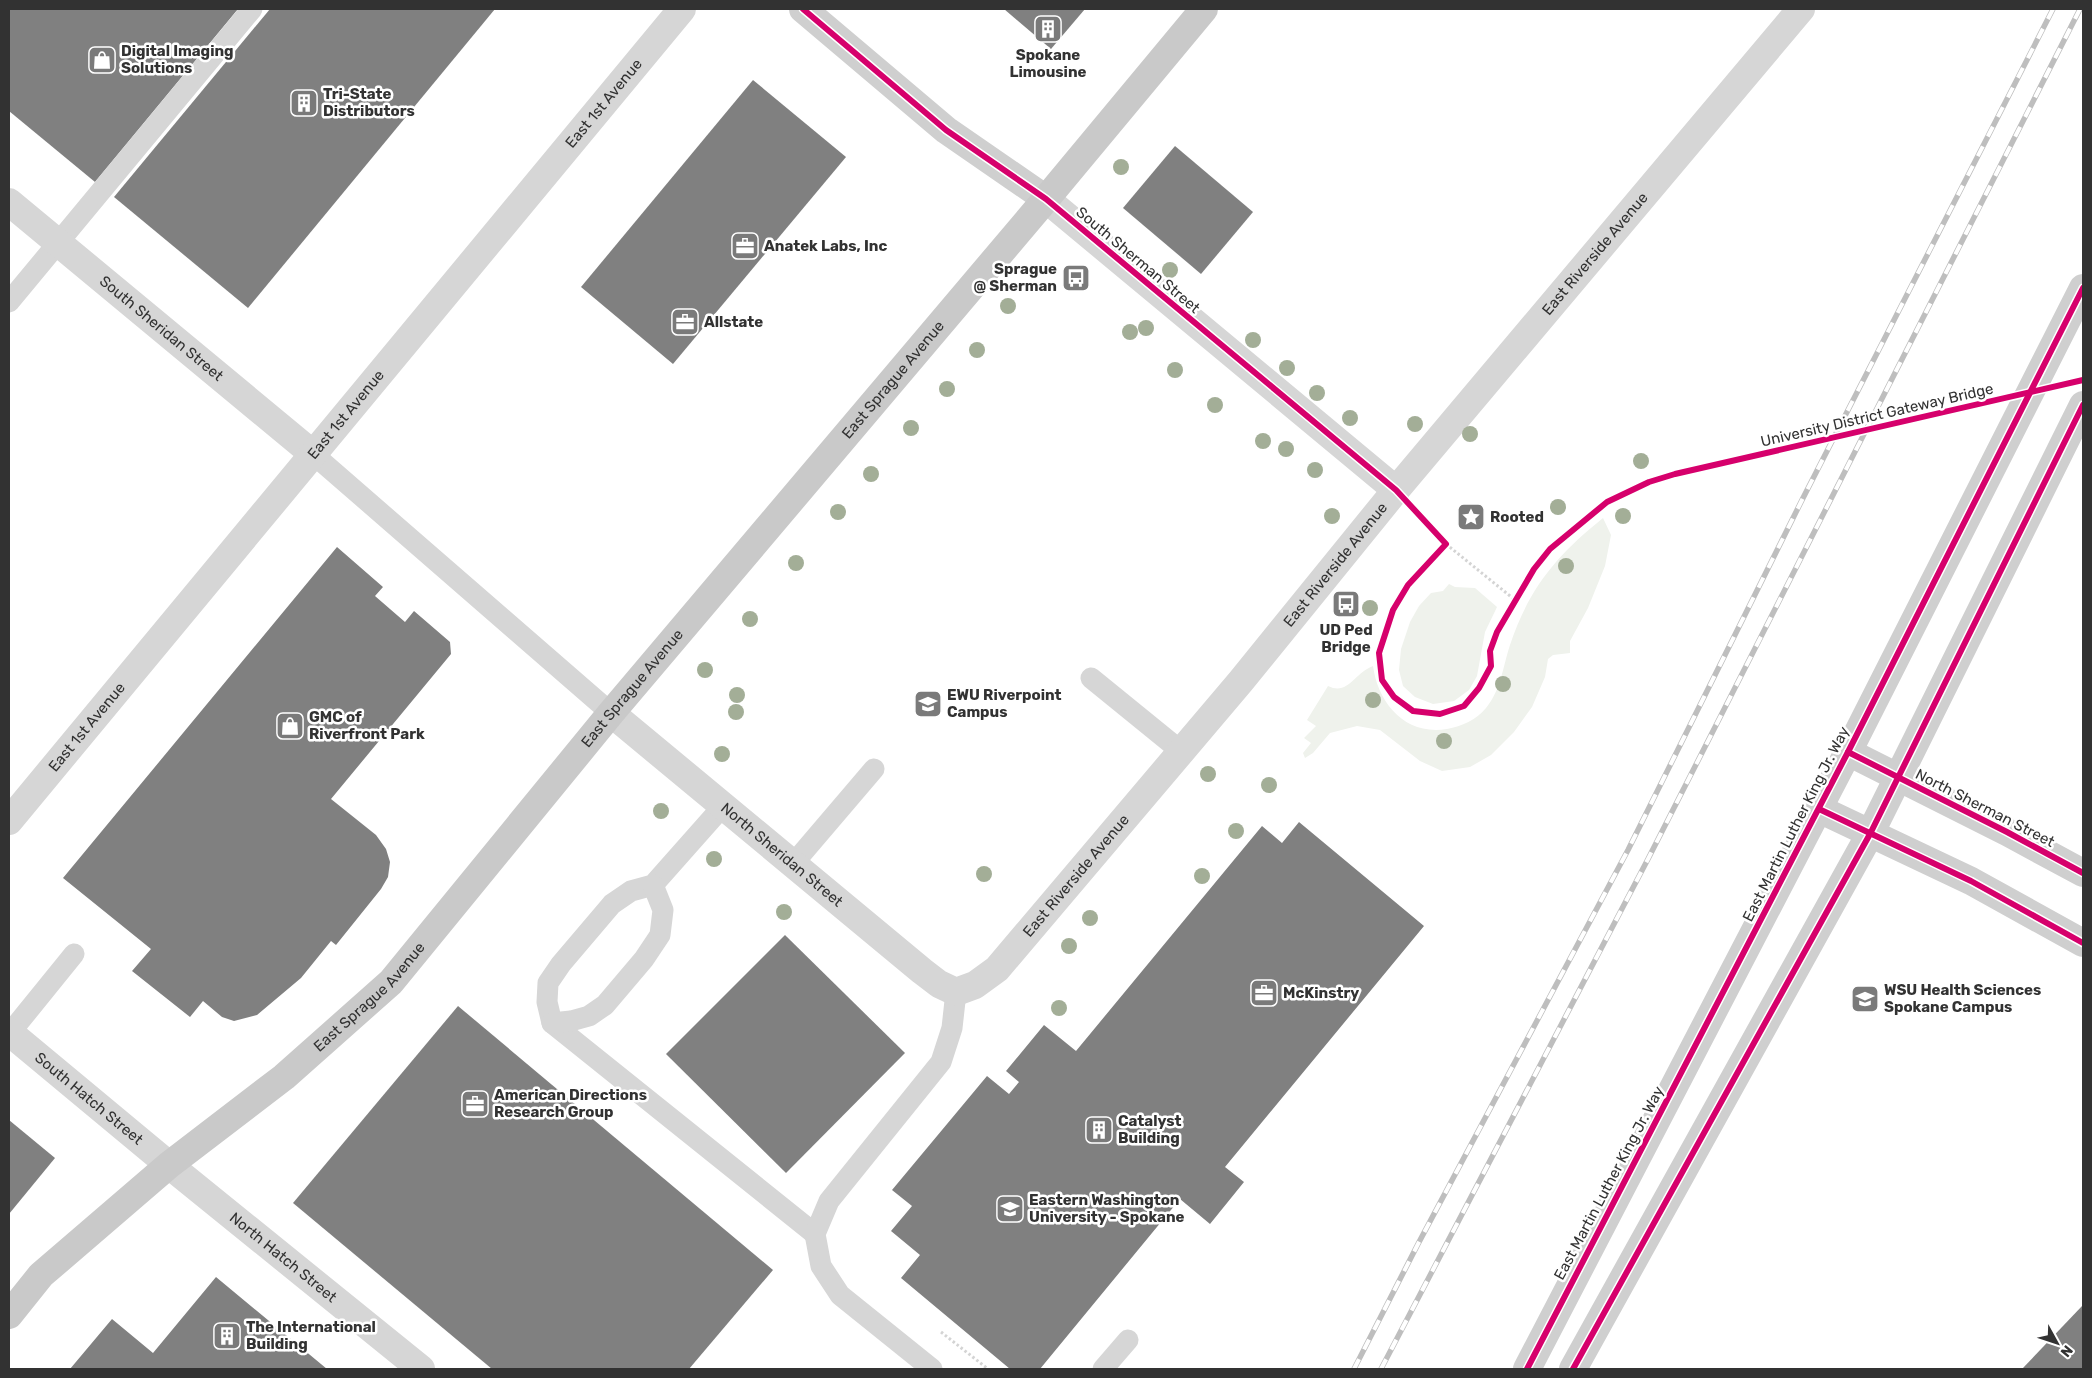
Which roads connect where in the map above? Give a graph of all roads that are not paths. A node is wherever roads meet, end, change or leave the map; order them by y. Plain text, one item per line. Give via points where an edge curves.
1 (252, 9) edge
2 (682, 9) edge
3 (803, 9) edge
4 (1204, 9) edge
5 (1802, 9) edge
6 (1046, 199) junction
7 (9, 202) edge
8 (58, 243) junction
9 (2083, 288) edge
10 (9, 302) edge
11 (2083, 405) edge
12 (313, 454) junction
13 (1396, 490) junction
14 (1092, 678) dead end
15 (611, 713) junction
16 (1182, 752) junction
17 (1848, 752) junction
18 (874, 769) dead end
19 (1898, 778) junction
20 (723, 806) junction
21 (1819, 809) junction
22 (9, 821) edge
23 (1870, 834) junction
24 (792, 864) junction
25 (2083, 873) edge
26 (653, 885) junction
27 (2083, 943) edge
28 (74, 954) dead end
29 (956, 992) junction
30 (552, 1023) junction
31 (9, 1033) edge
32 (169, 1165) junction
33 (815, 1234) junction
34 (9, 1315) edge
35 (1128, 1340) dead end
36 (420, 1369) edge
37 (932, 1369) edge
38 (1103, 1369) edge
39 (1527, 1369) edge
40 (1573, 1369) edge

1 - 8 lane
2 - 12 street, East 1st Avenue
3 - 6 street, South Sherman Street via 946,130
4 - 6 main road, East Sprague Avenue
5 - 13 street, East Riverside Avenue
6 - 13 street, South Sherman Street
6 - 15 main road, East Sprague Avenue
7 - 8 street, South Sheridan Street
8 - 10 lane
8 - 12 street, South Sheridan Street
9 - 17 street, East Martin Luther King Jr. Way
11 - 19 street
12 - 15 lane
12 - 22 street, East 1st Avenue
13 - 16 street, East Riverside Avenue
14 - 16 lane
15 - 20 street, North Sheridan Street
15 - 32 main road, East Sprague Avenue via 391,982 284,1077
16 - 29 street, East Riverside Avenue via 998,969 975,985
17 - 19 street, North Sherman Street
17 - 21 street, East Martin Luther King Jr. Way
18 - 24 lane
19 - 23 street
19 - 25 street, North Sherman Street
20 - 24 street, North Sheridan Street
20 - 26 lane
21 - 23 street
21 - 39 street, East Martin Luther King Jr. Way
23 - 27 street via 1970,881
23 - 40 street
24 - 29 street, North Sheridan Street via 922,971
26 - 30 lane via 631,890 612,904 560,964 548,983 547,1002
26 - 30 lane via 663,910 660,934 644,959 605,1005 589,1016
28 - 31 lane
29 - 33 lane via 952,1028 941,1062 829,1201
30 - 33 lane
31 - 32 street, South Hatch Street
32 - 34 main road, East Sprague Avenue via 41,1275
32 - 36 street, North Hatch Street
33 - 37 lane via 821,1266 840,1295
35 - 38 lane

